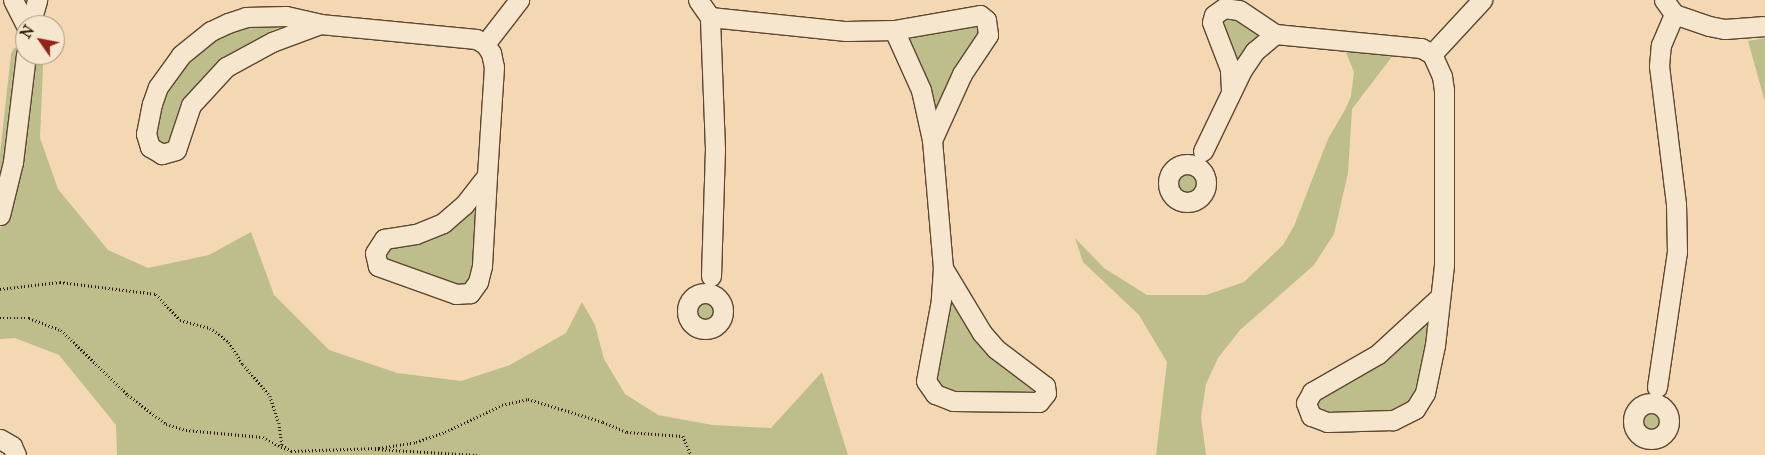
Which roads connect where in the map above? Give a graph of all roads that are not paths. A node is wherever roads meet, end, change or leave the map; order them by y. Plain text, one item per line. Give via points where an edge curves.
1 (13, 0) edge
2 (37, 0) edge
3 (519, 0) edge
4 (698, 0) edge
5 (1482, 0) edge
6 (1669, 7) edge
7 (22, 15) edge
8 (32, 15) edge
9 (710, 17) junction
10 (320, 24) junction
11 (1765, 26) edge
12 (894, 30) junction
13 (1275, 34) junction
14 (485, 44) junction
15 (1432, 54) junction
16 (25, 65) edge
17 (1231, 90) junction
18 (932, 140) junction
19 (1203, 151) junction
20 (1185, 164) junction
21 (1203, 173) junction
22 (487, 176) junction
23 (0, 215) edge
24 (943, 268) junction
25 (711, 276) junction
26 (698, 293) junction
27 (717, 297) junction
28 (1439, 298) junction
29 (1657, 387) junction
30 (1644, 404) junction
31 (1664, 407) junction
32 (0, 439) edge
33 (16, 455) edge

1 - 7 street
2 - 8 street
3 - 14 street
4 - 9 street
5 - 15 street
6 - 11 street via 1725,29
6 - 29 street via 1659,66 1676,204 1677,252
9 - 12 street via 820,31
9 - 25 street via 715,149
10 - 10 street via 264,15 237,20 203,36 180,55 158,87 148,118 146,134 150,147 162,154 176,150 191,105 226,67 272,42
10 - 14 street via 476,40
12 - 18 street via 921,90
12 - 18 street via 964,15 980,15 986,20 988,35 968,62
13 - 15 street via 1402,46
13 - 17 street via 1255,51
13 - 17 street via 1233,8 1224,8 1214,15 1212,27 1230,69
14 - 22 street via 494,67
15 - 28 street via 1444,90 1444,248
16 - 23 street via 13,162
17 - 19 street
18 - 24 street
19 - 20 street
19 - 21 street
20 - 21 street via 1195,166
20 - 21 street via 1173,170 1168,181 1171,194 1181,201 1200,197 1205,186
22 - 22 street via 464,205 443,223 416,234 384,239 375,253 378,266 448,293 470,293 478,282 482,266
24 - 24 street via 941,300 926,370 929,388 953,401 1039,402 1046,393 1045,386 996,348 982,332
25 - 26 street
25 - 27 street
26 - 27 street via 708,292
26 - 27 street via 689,302 686,314 693,325 704,329 716,325 723,315
28 - 28 street via 1378,354 1312,392 1306,404 1311,416 1327,422 1381,422 1401,418 1415,410 1425,393
29 - 30 street
29 - 31 street
30 - 31 street
30 - 31 street via 1632,418 1635,430 1644,438 1657,438 1667,431 1669,418
32 - 33 street via 12,446

